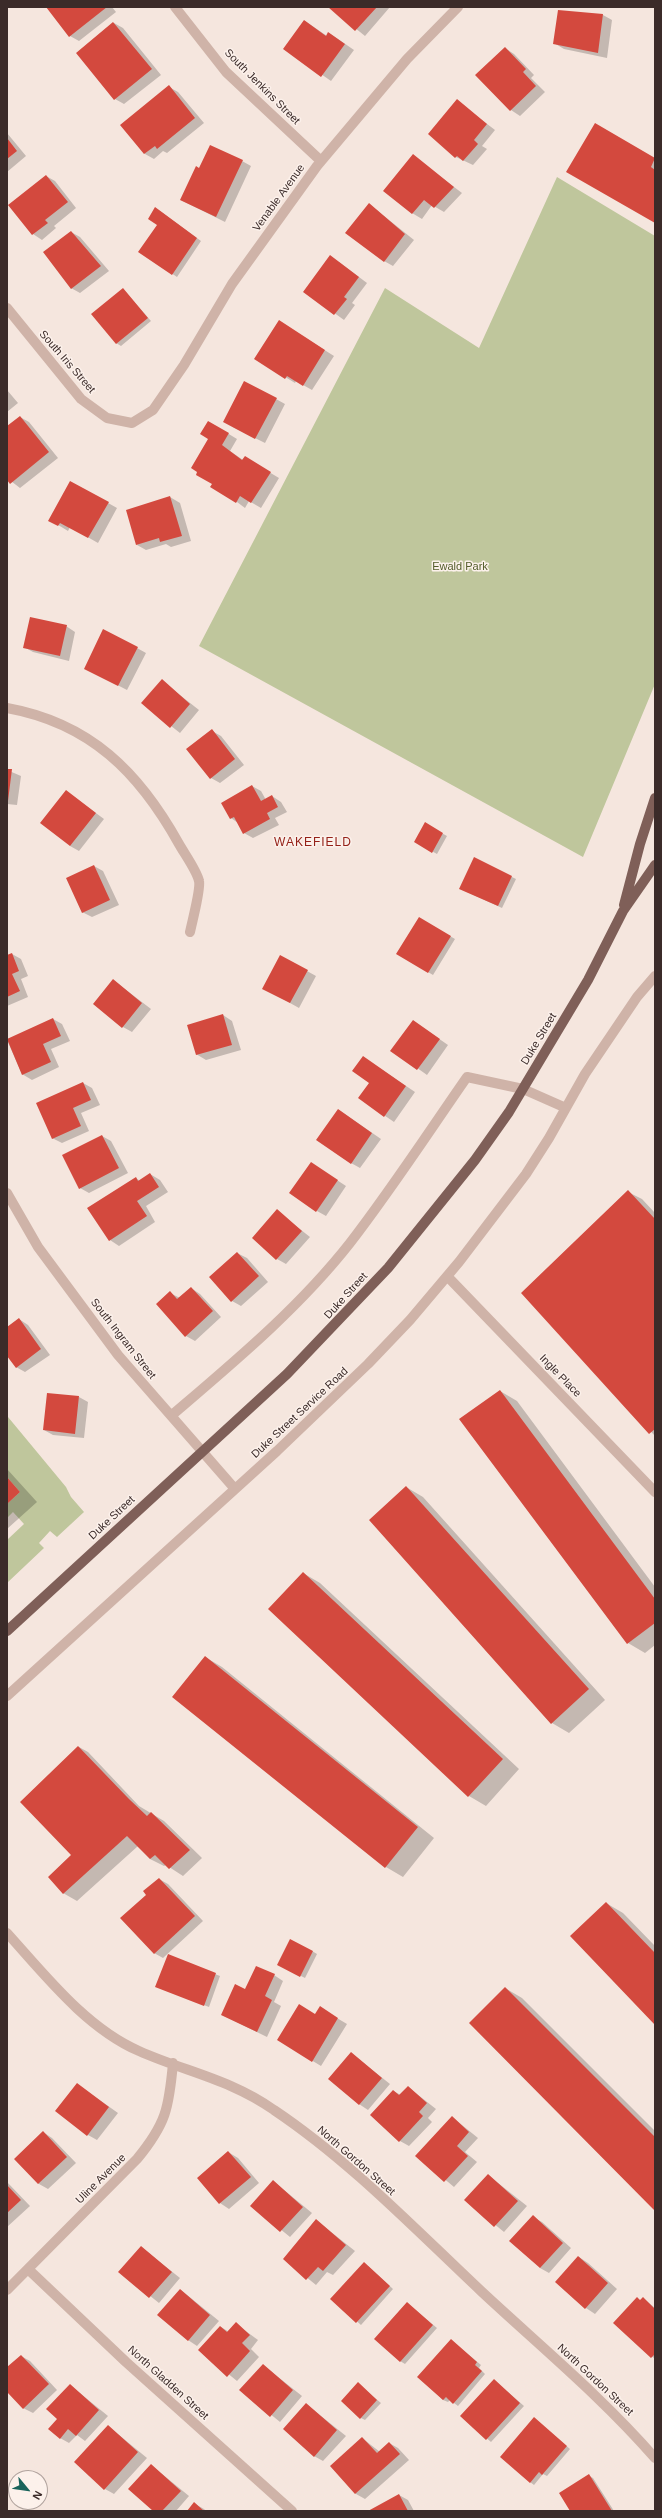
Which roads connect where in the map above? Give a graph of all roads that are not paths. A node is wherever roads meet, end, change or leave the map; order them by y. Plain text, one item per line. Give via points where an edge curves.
1 (175, 7) edge
2 (458, 7) edge
3 (321, 161) junction
4 (7, 308) edge
5 (140, 418) joint
6 (7, 708) edge
7 (655, 798) edge
8 (655, 865) edge
9 (623, 911) junction
10 (190, 932) dead end
11 (655, 976) edge
12 (523, 1089) junction
13 (566, 1108) junction
14 (7, 1193) edge
15 (447, 1276) junction
16 (172, 1415) junction
17 (203, 1450) junction
18 (235, 1489) junction
19 (655, 1492) edge
20 (7, 1630) edge
21 (7, 1696) edge
22 (7, 1934) edge
23 (173, 2063) junction
24 (29, 2270) junction
25 (7, 2290) edge
26 (655, 2458) edge
27 (292, 2511) edge

1 - 3 street, South Jenkins Street via 226,72
2 - 3 street, Venable Avenue via 407,59
3 - 5 street, Venable Avenue via 232,284 184,365 153,410
4 - 5 street, South Iris Street via 80,399 107,418 132,423
6 - 10 street via 33,714 85,737 119,761 138,782 163,816 199,881
7 - 9 main road, Duke Street
8 - 9 main road, Duke Street
9 - 12 main road, Duke Street via 588,980
11 - 13 street, Duke Street Service Road via 637,997 585,1074
12 - 13 street
12 - 16 street via 467,1077 349,1243 314,1283 231,1364
12 - 17 main road, Duke Street via 475,1160 388,1268 287,1374
13 - 15 street, Duke Street Service Road via 526,1174
14 - 16 street, South Ingram Street via 38,1247 63,1282 118,1355
15 - 18 street, Duke Street Service Road via 368,1364
15 - 19 street, Ingle Place
16 - 17 street, South Ingram Street
17 - 18 street, South Ingram Street
17 - 20 main road, Duke Street
18 - 21 street, Duke Street Service Road
22 - 23 street, North Gordon Street via 65,1998 108,2033 138,2051
23 - 24 street, Uline Avenue via 165,2119 155,2137 137,2159
23 - 26 street, North Gordon Street via 228,2083 293,2123 356,2175 579,2378 620,2418
24 - 25 street, Uline Avenue
24 - 27 street, North Gladden Street via 126,2362

